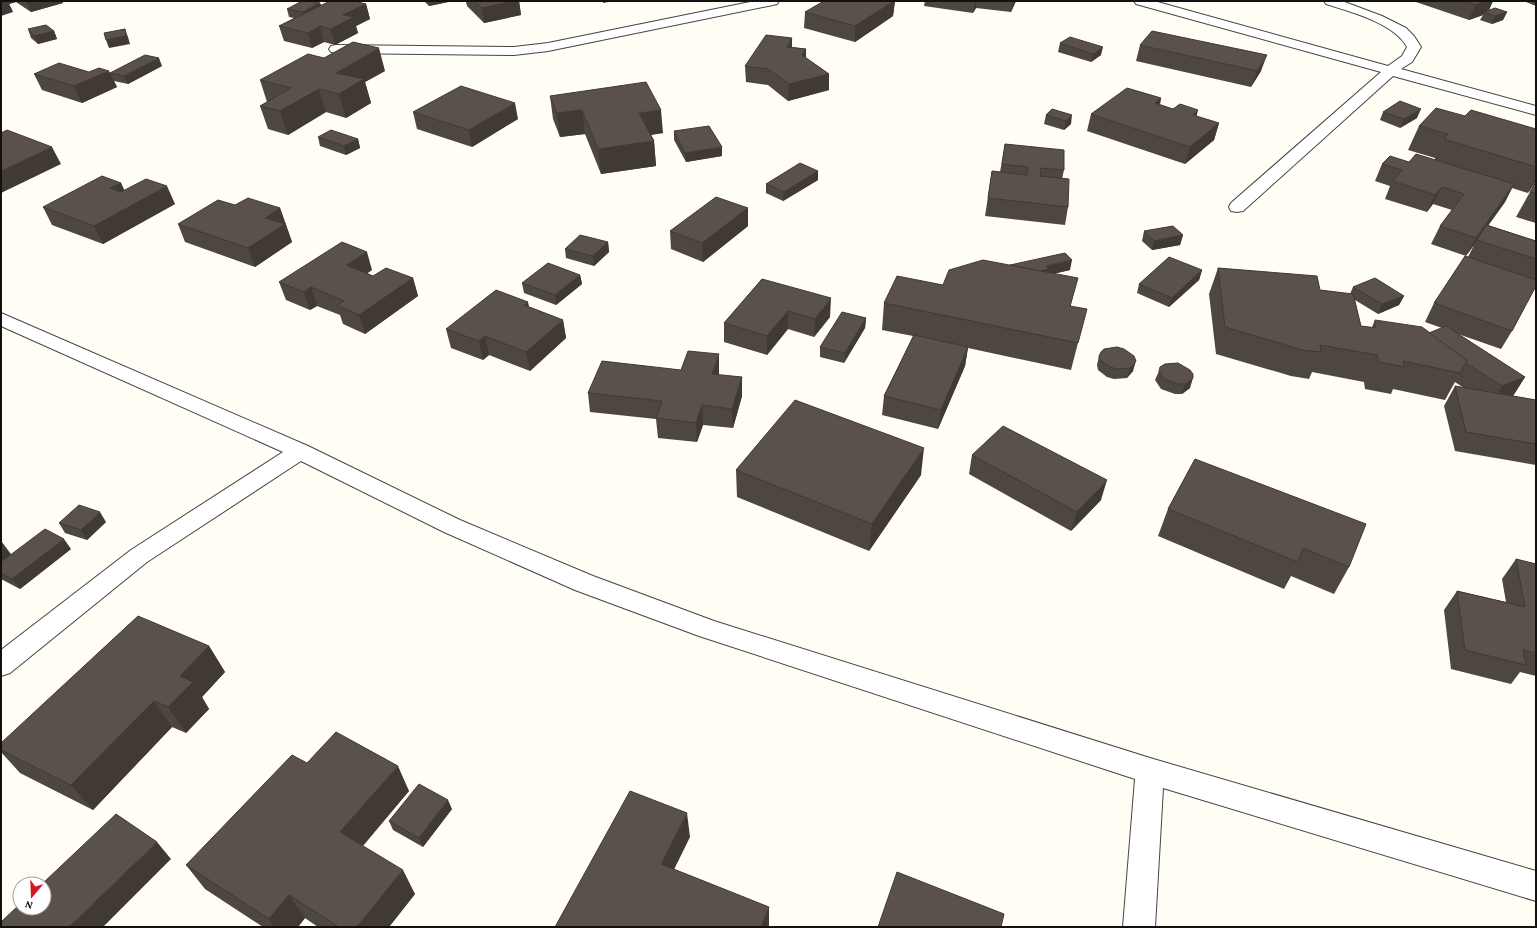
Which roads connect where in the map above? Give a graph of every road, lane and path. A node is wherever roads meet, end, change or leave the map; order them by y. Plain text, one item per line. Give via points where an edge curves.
1 (773, 1) edge
2 (1140, 1) edge
3 (1330, 1) edge
4 (336, 49) dead end
5 (1390, 71) junction
6 (1536, 111) edge
7 (1238, 207) dead end
8 (1, 319) edge
9 (300, 451) junction
10 (1, 665) edge
11 (1150, 771) junction
12 (1536, 886) edge
13 (1139, 927) edge

1 - 4 street via 548,47 514,51
2 - 5 street
3 - 5 street via 1370,15 1402,31 1412,40 1414,47 1407,58
5 - 6 street
5 - 7 street
8 - 9 street
9 - 10 street via 139,556
9 - 11 street via 452,526 584,583 708,629
11 - 12 street
11 - 13 street

